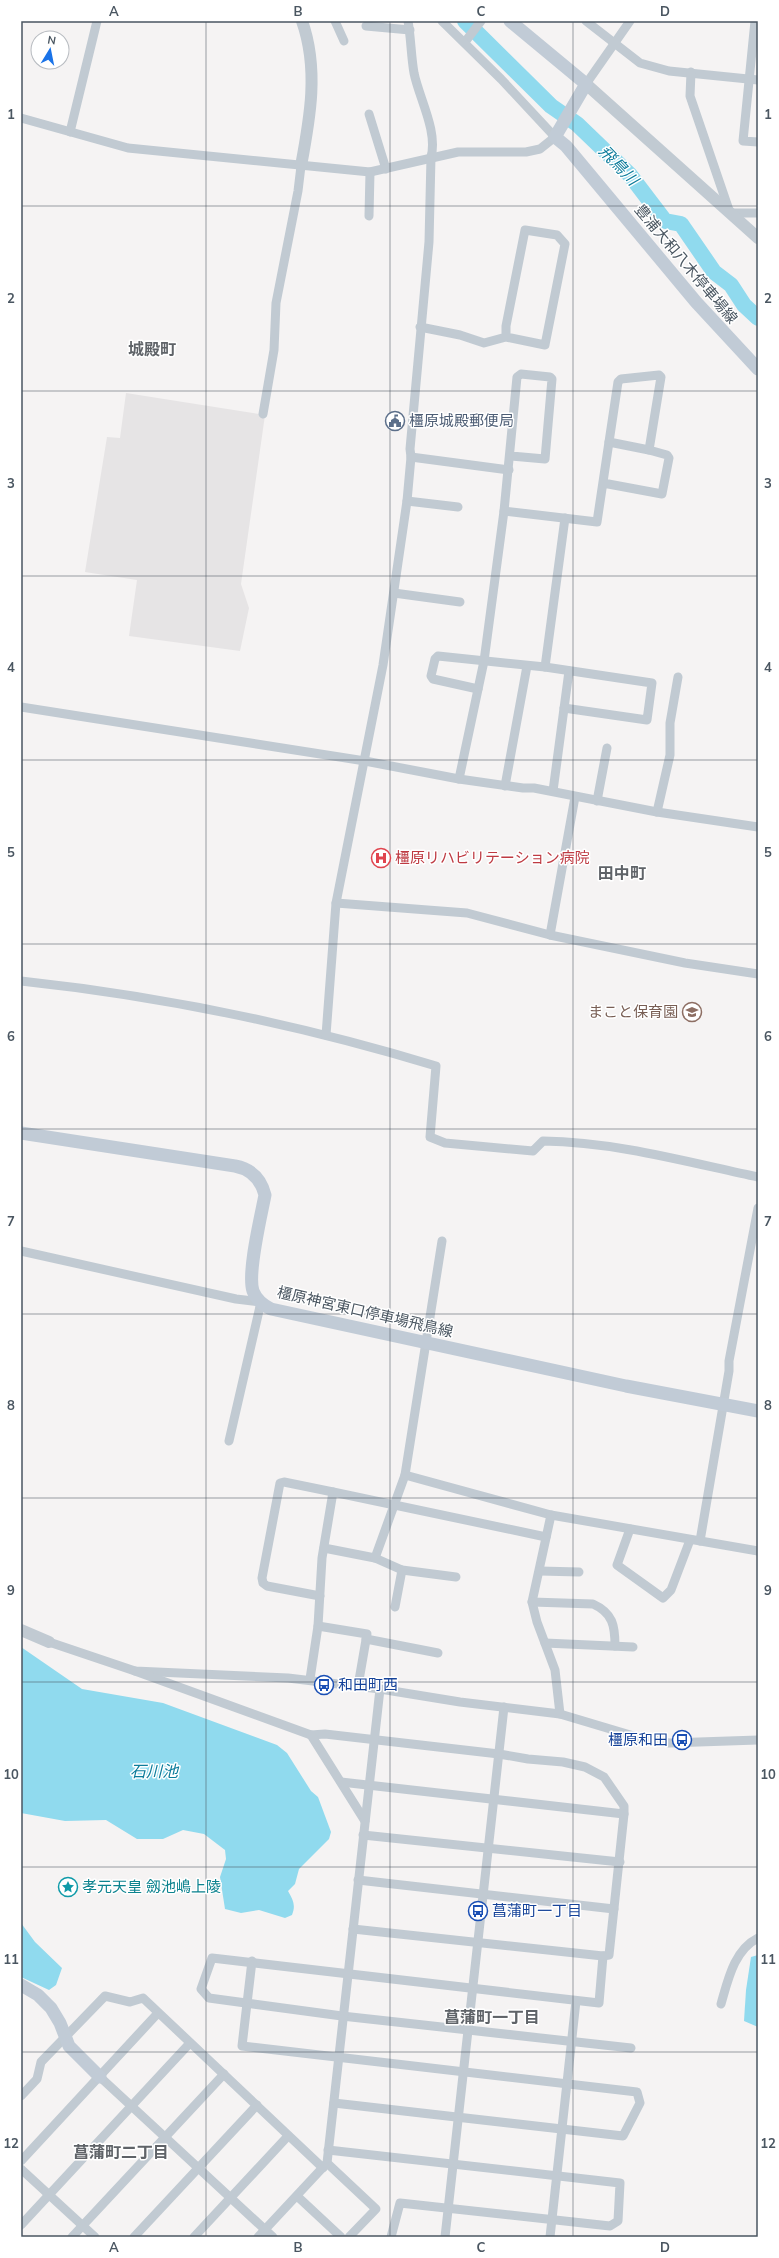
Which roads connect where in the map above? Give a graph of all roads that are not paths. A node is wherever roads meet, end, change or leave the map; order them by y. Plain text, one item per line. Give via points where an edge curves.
1 (97, 21) edge
2 (302, 21) edge
3 (335, 21) edge
4 (442, 21) edge
5 (481, 21) edge
6 (510, 21) edge
7 (586, 21) edge
8 (630, 21) edge
9 (755, 21) edge
10 (366, 26) dead end
11 (409, 26) edge
12 (467, 40) junction
13 (344, 41) dead end
14 (614, 44) junction
15 (692, 72) junction
16 (748, 78) junction
17 (758, 80) edge
18 (583, 88) junction
19 (369, 114) dead end
20 (21, 118) edge
21 (70, 132) junction
22 (559, 132) junction
23 (758, 142) edge
24 (431, 157) junction
25 (301, 166) junction
26 (386, 169) junction
27 (370, 172) junction
28 (730, 213) junction
29 (758, 213) edge
30 (369, 216) dead end
31 (758, 238) edge
32 (420, 327) junction
33 (506, 337) junction
34 (758, 368) edge
35 (263, 414) dead end
36 (609, 442) junction
37 (649, 450) junction
38 (511, 456) junction
39 (411, 458) junction
40 (509, 470) junction
41 (603, 483) junction
42 (407, 501) junction
43 (458, 507) dead end
44 (504, 511) junction
45 (565, 518) junction
46 (394, 593) junction
47 (460, 602) dead end
48 (484, 661) junction
49 (527, 666) junction
50 (545, 668) junction
51 (569, 671) junction
52 (678, 677) dead end
53 (478, 689) junction
54 (21, 707) edge
55 (564, 708) junction
56 (607, 748) dead end
57 (365, 761) junction
58 (458, 779) junction
59 (505, 786) junction
60 (553, 791) junction
61 (574, 797) junction
62 (597, 801) junction
63 (657, 812) junction
64 (758, 827) edge
65 (336, 903) junction
66 (550, 935) junction
67 (758, 974) edge
68 (21, 980) edge
69 (326, 1035) junction
70 (21, 1133) edge
71 (758, 1176) edge
72 (758, 1208) edge
73 (442, 1241) dead end
74 (21, 1251) edge
75 (748, 1261) junction
76 (758, 1262) edge
77 (261, 1302) junction
78 (425, 1342) junction
79 (723, 1406) junction
80 (758, 1411) edge
81 (229, 1441) dead end
82 (405, 1475) junction
83 (333, 1492) junction
84 (394, 1505) junction
85 (551, 1515) junction
86 (630, 1529) junction
87 (546, 1537) junction
88 (690, 1540) junction
89 (700, 1541) junction
90 (324, 1548) junction
91 (758, 1551) edge
92 (375, 1558) junction
93 (402, 1570) junction
94 (540, 1571) junction
95 (579, 1572) dead end
96 (456, 1576) dead end
97 (320, 1596) junction
98 (532, 1602) junction
99 (395, 1607) dead end
100 (318, 1626) junction
101 (21, 1630) edge
102 (366, 1639) junction
103 (49, 1642) joint
104 (545, 1643) junction
105 (615, 1646) junction
106 (633, 1647) dead end
107 (438, 1653) dead end
108 (135, 1671) junction
109 (310, 1680) junction
110 (358, 1686) junction
111 (380, 1689) junction
112 (504, 1707) junction
113 (560, 1714) junction
114 (311, 1735) junction
115 (374, 1740) junction
116 (758, 1740) edge
117 (499, 1754) junction
118 (341, 1782) junction
119 (368, 1786) junction
120 (495, 1800) junction
121 (624, 1814) junction
122 (364, 1821) junction
123 (363, 1835) junction
124 (489, 1848) junction
125 (620, 1862) junction
126 (358, 1880) junction
127 (484, 1895) junction
128 (614, 1909) junction
129 (353, 1929) junction
130 (758, 1938) edge
131 (479, 1942) junction
132 (603, 1956) junction
133 (252, 1961) junction
134 (347, 1974) junction
135 (21, 1985) edge
136 (474, 1988) junction
137 (576, 2001) junction
138 (721, 2004) dead end
139 (247, 2005) junction
140 (158, 2013) junction
141 (342, 2016) junction
142 (469, 2030) junction
143 (65, 2039) junction
144 (571, 2041) junction
145 (190, 2043) junction
146 (631, 2048) dead end
147 (338, 2057) junction
148 (464, 2071) junction
149 (224, 2074) junction
150 (100, 2076) junction
151 (567, 2083) junction
152 (21, 2096) edge
153 (334, 2103) junction
154 (132, 2105) junction
155 (257, 2105) junction
156 (459, 2118) junction
157 (562, 2129) junction
158 (165, 2136) junction
159 (288, 2136) junction
160 (328, 2150) junction
161 (21, 2161) edge
162 (454, 2164) junction
163 (325, 2165) junction
164 (200, 2168) junction
165 (21, 2169) edge
166 (557, 2175) junction
167 (49, 2195) junction
168 (297, 2196) junction
169 (230, 2197) junction
170 (449, 2208) junction
171 (552, 2219) junction
172 (21, 2225) edge
173 (82, 2226) junction
174 (265, 2230) junction
175 (72, 2237) edge
176 (95, 2237) edge
177 (134, 2237) edge
178 (194, 2237) edge
179 (258, 2237) edge
180 (273, 2237) edge
181 (341, 2237) edge
182 (349, 2237) edge
183 (391, 2237) edge
184 (445, 2237) edge
185 (550, 2237) edge

1 - 21 street
2 - 25 street via 307,35 312,86 311,112
3 - 13 street
4 - 12 street
5 - 12 street
6 - 18 main road
7 - 14 street
8 - 14 street
9 - 16 street
10 - 11 street
11 - 24 street via 414,73 434,149
12 - 22 street
14 - 15 street via 647,66 669,71
14 - 18 street
15 - 16 street
15 - 28 street via 690,96
16 - 17 street
16 - 23 street via 743,141
18 - 22 main road
18 - 28 street
19 - 26 street
20 - 21 street
21 - 25 street via 128,148
22 - 24 street via 540,149 526,152 458,152
22 - 34 main road, 豊浦大和八木停車場線 via 566,146 696,302
24 - 26 street
24 - 32 street via 429,242
25 - 27 street
25 - 35 street via 276,303 274,350
26 - 27 street
27 - 30 street
28 - 29 street
28 - 31 street
32 - 33 street via 484,343
32 - 39 street
33 - 33 street via 545,345 565,244 556,235 525,230
36 - 37 street
36 - 37 street via 618,382 621,379 659,374 661,376
36 - 41 street
37 - 41 street via 667,455 669,458 662,494
38 - 38 street via 517,377 520,374 550,377 552,379 546,459
38 - 40 street
39 - 40 street
39 - 42 street
40 - 44 street
41 - 45 street via 597,522
42 - 43 street
42 - 46 street
44 - 45 street
44 - 48 street
45 - 50 street
46 - 47 street
46 - 57 street
48 - 49 street
48 - 53 street
48 - 53 street via 438,656 431,676 433,679
49 - 50 street
49 - 59 street
50 - 51 street
51 - 55 street
51 - 55 street via 652,683 647,720
52 - 63 street via 670,723 670,755
53 - 58 street
54 - 57 street
55 - 60 street
56 - 62 street
57 - 58 street
57 - 65 street
58 - 59 street
59 - 60 street
60 - 61 street
61 - 62 street
61 - 66 street
62 - 63 street
63 - 64 street
65 - 66 street via 467,913
65 - 69 street
66 - 67 street via 685,963
68 - 69 street via 240,1015
69 - 71 street via 436,1066 430,1137 445,1143 533,1151 543,1141 584,1143
70 - 77 main road, 橿原神宮東口停車場飛鳥線 via 235,1166 250,1172 262,1184 265,1195 252,1274 253,1290
72 - 75 street
73 - 78 street
74 - 77 street via 236,1299
75 - 76 street
75 - 79 street
77 - 78 main road, 橿原神宮東口停車場飛鳥線 via 276,1310
77 - 81 street
78 - 79 main road, 橿原神宮東口停車場飛鳥線
78 - 82 street
79 - 80 main road, 橿原神宮東口停車場飛鳥線
79 - 89 street
82 - 84 street
82 - 85 street
83 - 84 street
83 - 90 street
83 - 97 street via 280,1483 262,1578 267,1586
84 - 87 street
84 - 92 street
85 - 86 street
85 - 87 street
86 - 88 street
86 - 88 street via 617,1565 663,1598 671,1590
87 - 94 street
88 - 89 street
89 - 91 street
90 - 92 street
90 - 97 street
92 - 93 street
93 - 96 street
93 - 99 street
94 - 95 street
94 - 98 street
97 - 100 street
98 - 104 street
98 - 105 street via 593,1604 600,1607 612,1618
100 - 102 street via 367,1634
100 - 109 street
101 - 103 street
102 - 107 street
102 - 110 street
103 - 108 street
104 - 105 street
104 - 113 street via 555,1670
105 - 106 street
108 - 109 street
108 - 114 street
109 - 110 street
110 - 111 street
111 - 112 street
111 - 115 street
112 - 113 street
112 - 117 street
113 - 116 street via 669,1743
114 - 115 street via 325,1734
114 - 118 street
115 - 117 street
115 - 119 street
117 - 120 street
117 - 121 street via 585,1767 604,1777 624,1806
118 - 119 street
118 - 122 street
119 - 120 street
119 - 122 street
120 - 121 street
120 - 124 street
121 - 125 street
122 - 123 street
123 - 124 street
123 - 126 street
124 - 125 street
124 - 127 street
125 - 128 street
126 - 127 street
126 - 129 street
127 - 128 street
127 - 131 street
128 - 132 street via 609,1955
129 - 131 street
129 - 134 street
130 - 138 street via 744,1946 731,1972
131 - 132 street
131 - 136 street
132 - 137 street via 599,2003
133 - 134 street
133 - 139 street
133 - 139 street via 212,1958 201,1989 209,1998
134 - 136 street
134 - 141 street
135 - 143 main road via 38,1995 51,2008 60,2023
136 - 137 street
136 - 142 street
137 - 144 street
139 - 141 street
139 - 147 street via 242,2046
140 - 143 street via 143,1998 130,2002 105,1996
140 - 145 street
140 - 150 street
141 - 142 street
141 - 147 street
142 - 144 street
142 - 148 street
143 - 150 main road
143 - 152 street via 41,2062 37,2079
144 - 146 street
144 - 151 street
145 - 149 street
145 - 154 street
147 - 148 street
147 - 153 street
148 - 151 street
148 - 156 street
149 - 155 street
149 - 158 street
150 - 154 street
150 - 161 street
151 - 157 street
151 - 157 street via 637,2092 640,2103 623,2136
153 - 156 street
153 - 160 street
154 - 158 street
154 - 167 street
155 - 159 street
155 - 164 street
156 - 157 street
156 - 162 street
157 - 166 street
158 - 164 street
158 - 173 street
159 - 163 street
159 - 169 street
160 - 162 street
160 - 163 street
162 - 166 street
162 - 170 street
163 - 168 street
163 - 182 street via 376,2209
164 - 169 street
164 - 177 street
165 - 167 street
166 - 171 street
166 - 171 street via 620,2183 618,2221 610,2226
167 - 172 street
167 - 173 street
168 - 174 street
168 - 181 street
169 - 174 street
169 - 178 street
170 - 171 street
170 - 183 street via 400,2203
170 - 184 street
171 - 185 street
173 - 175 street
173 - 176 street
174 - 179 street
174 - 180 street

